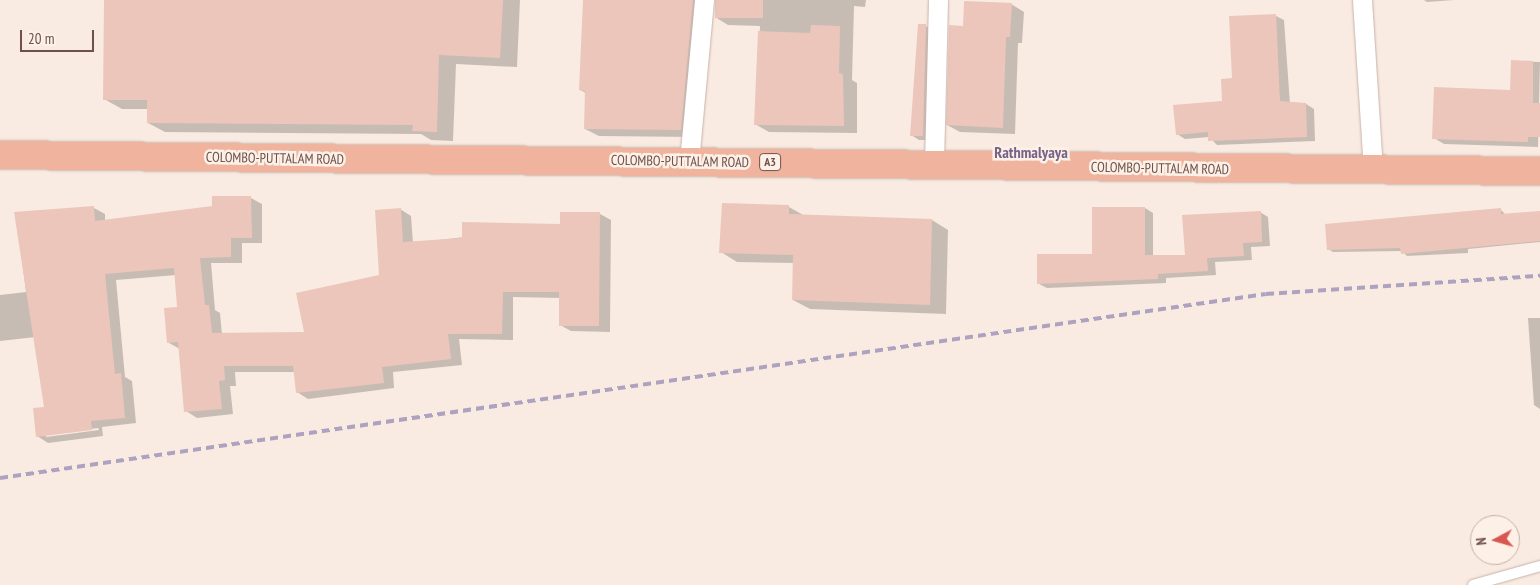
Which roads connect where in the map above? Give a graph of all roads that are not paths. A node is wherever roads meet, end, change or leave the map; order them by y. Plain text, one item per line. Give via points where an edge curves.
1 (704, 0) edge
2 (938, 0) edge
3 (1362, 0) edge
4 (0, 155) edge
5 (690, 162) junction
6 (934, 164) junction
7 (1373, 172) junction
8 (1540, 172) edge
9 (1540, 566) edge
10 (1472, 585) edge

1 - 5 street
2 - 6 street
3 - 7 street
4 - 5 highway, COLOMBO-PUTTALAM ROAD / A3
5 - 6 highway, COLOMBO-PUTTALAM ROAD / A3
6 - 7 highway, COLOMBO-PUTTALAM ROAD / A3
7 - 8 highway, COLOMBO-PUTTALAM ROAD / A3
9 - 10 lane

